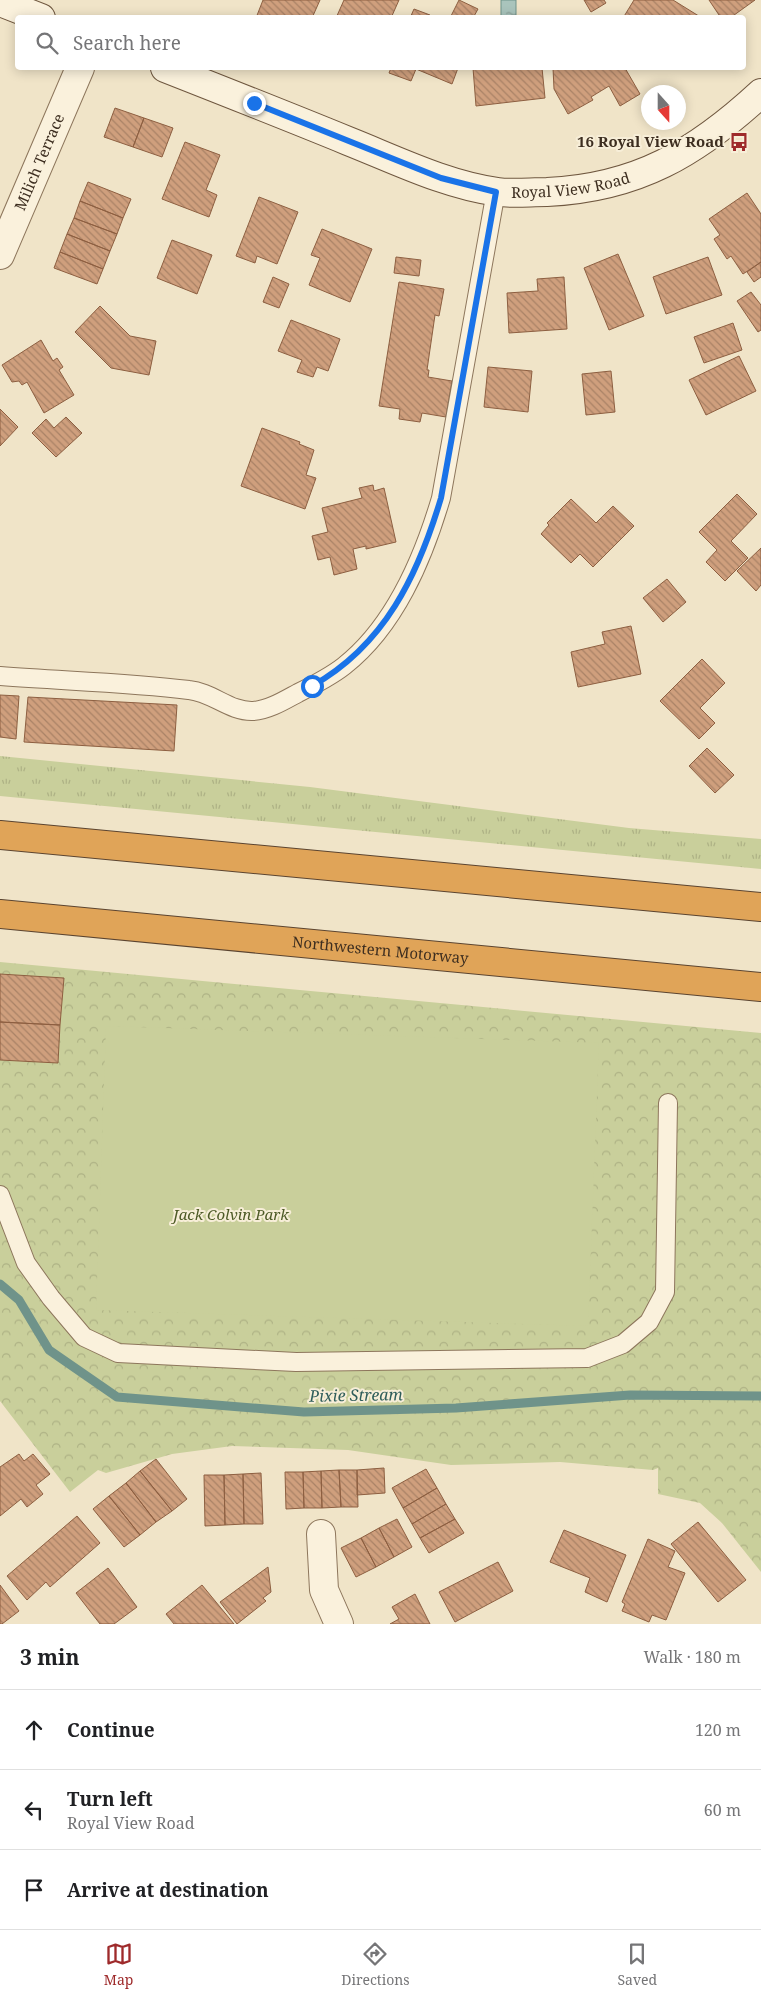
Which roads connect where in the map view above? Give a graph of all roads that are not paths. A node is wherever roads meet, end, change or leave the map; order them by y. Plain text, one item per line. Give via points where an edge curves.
1 (0, 2) edge
2 (33, 15) edge
3 (79, 70) edge
4 (170, 70) edge
5 (761, 93) edge
6 (496, 192) junction
7 (0, 255) edge
8 (0, 676) edge
9 (0, 835) edge
10 (761, 907) edge
11 (0, 914) edge
12 (761, 987) edge
13 (668, 1104) dead end
14 (0, 1195) edge
15 (321, 1534) dead end
16 (340, 1624) edge

1 - 2 street
3 - 7 street, Milich Terrace
4 - 6 street, Royal View Road via 441,178
5 - 6 street, Royal View Road via 708,139 651,170 574,190
6 - 8 lane via 436,516 418,563 389,615 345,666 278,704 255,711 239,710 190,690
9 - 10 highway
11 - 12 highway, Northwestern Motorway
13 - 14 lane via 665,1292 649,1322 623,1344 587,1358 296,1362 118,1353 84,1337 51,1298 26,1263
15 - 16 street via 324,1590

